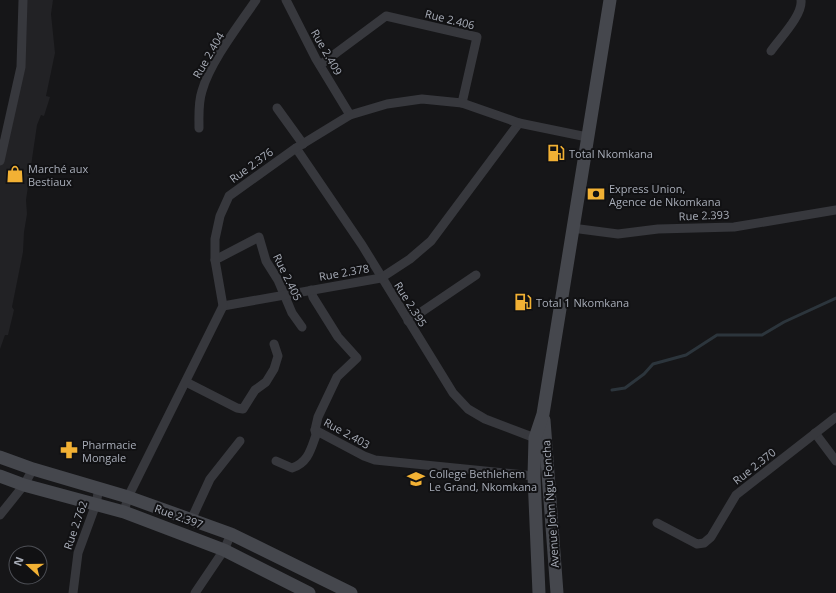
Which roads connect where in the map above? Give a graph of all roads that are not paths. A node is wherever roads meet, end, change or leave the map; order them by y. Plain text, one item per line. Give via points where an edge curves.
1 (23, 0) edge
2 (256, 0) edge
3 (286, 0) edge
4 (610, 0) edge
5 (801, 0) edge
6 (771, 51) dead end
7 (320, 65) junction
8 (462, 103) junction
9 (277, 108) dead end
10 (350, 115) junction
11 (519, 123) junction
12 (199, 128) dead end
13 (587, 137) junction
14 (299, 146) junction
15 (0, 161) edge
16 (836, 210) edge
17 (572, 228) junction
18 (215, 260) junction
19 (476, 275) dead end
20 (381, 278) junction
21 (311, 290) junction
22 (285, 295) junction
23 (223, 306) junction
24 (408, 321) junction
25 (302, 327) dead end
26 (274, 344) dead end
27 (186, 382) junction
28 (543, 414) junction
29 (836, 417) edge
30 (314, 430) junction
31 (815, 434) junction
32 (535, 438) junction
33 (240, 441) dead end
34 (0, 457) edge
35 (276, 461) dead end
36 (836, 461) edge
37 (33, 469) junction
38 (0, 476) edge
39 (534, 476) junction
40 (24, 485) junction
41 (98, 488) junction
42 (128, 497) junction
43 (96, 504) junction
44 (124, 512) junction
45 (0, 515) edge
46 (191, 520) junction
47 (657, 523) dead end
48 (231, 534) junction
49 (224, 550) junction
50 (302, 592) edge
51 (73, 593) edge
52 (195, 593) edge
53 (351, 593) edge
54 (539, 593) edge
55 (557, 593) edge

1 - 15 street via 21,67
2 - 12 street, Rue 2.404 via 215,62 202,90 198,108
3 - 7 street, Rue 2.409
4 - 13 main road, Avenue John Ngu Foncha
5 - 6 street via 802,7 798,15
7 - 8 street, Rue 2.406 via 386,16 477,37
7 - 10 street, Rue 2.409
8 - 10 street, Rue 2.376 via 422,99 386,104
8 - 11 street, Rue 2.376
9 - 14 street, Rue 2.395
10 - 14 street, Rue 2.376
11 - 13 street, Rue 2.376
11 - 20 street, Rue 2.378 via 431,240 410,259
13 - 17 main road, Avenue John Ngu Foncha
14 - 18 street, Rue 2.376 via 230,196 220,216 215,239
14 - 20 street, Rue 2.395
16 - 17 street, Rue 2.393 via 734,227 658,229 618,234
17 - 28 main road, Avenue John Ngu Foncha
18 - 22 street, Rue 2.405 via 259,237 266,261
18 - 23 street, Rue 2.376
19 - 24 street
20 - 21 street, Rue 2.378
20 - 24 street, Rue 2.395
21 - 22 street, Rue 2.378
21 - 30 street, Rue 2.403 via 338,337 357,358 337,377
22 - 23 street, Rue 2.378
22 - 25 street, Rue 2.405 via 292,313
23 - 27 street
24 - 32 street, Rue 2.395 via 453,394 468,409 485,419
26 - 27 street via 278,356 274,369 266,382 255,390 244,409 237,408 218,396
27 - 42 street
28 - 32 main road, Avenue John Ngu Foncha
28 - 55 main road, Avenue John Ngu Foncha
29 - 31 street, Rue 2.370
30 - 35 street via 316,435 302,465 292,468
30 - 39 street, Rue 2.403 via 375,460
31 - 36 street
31 - 47 street, Rue 2.370 via 736,495 711,537 704,543 697,544
32 - 39 main road, Avenue John Ngu Foncha
33 - 46 street via 210,479
34 - 37 main road, Rue 2.397
37 - 40 street
37 - 41 main road, Rue 2.397
38 - 40 main road, Rue 2.397
39 - 54 main road, Avenue John Ngu Foncha
40 - 43 main road, Rue 2.397
40 - 45 street
41 - 42 main road, Rue 2.397
41 - 43 street, Rue 2.762
42 - 44 street
42 - 46 main road, Rue 2.397
43 - 44 main road, Rue 2.397
43 - 51 street, Rue 2.762 via 78,552
44 - 49 main road, Rue 2.397
46 - 48 main road, Rue 2.397
48 - 49 street
48 - 53 main road, Rue 2.397
49 - 50 main road, Rue 2.397
49 - 52 street

